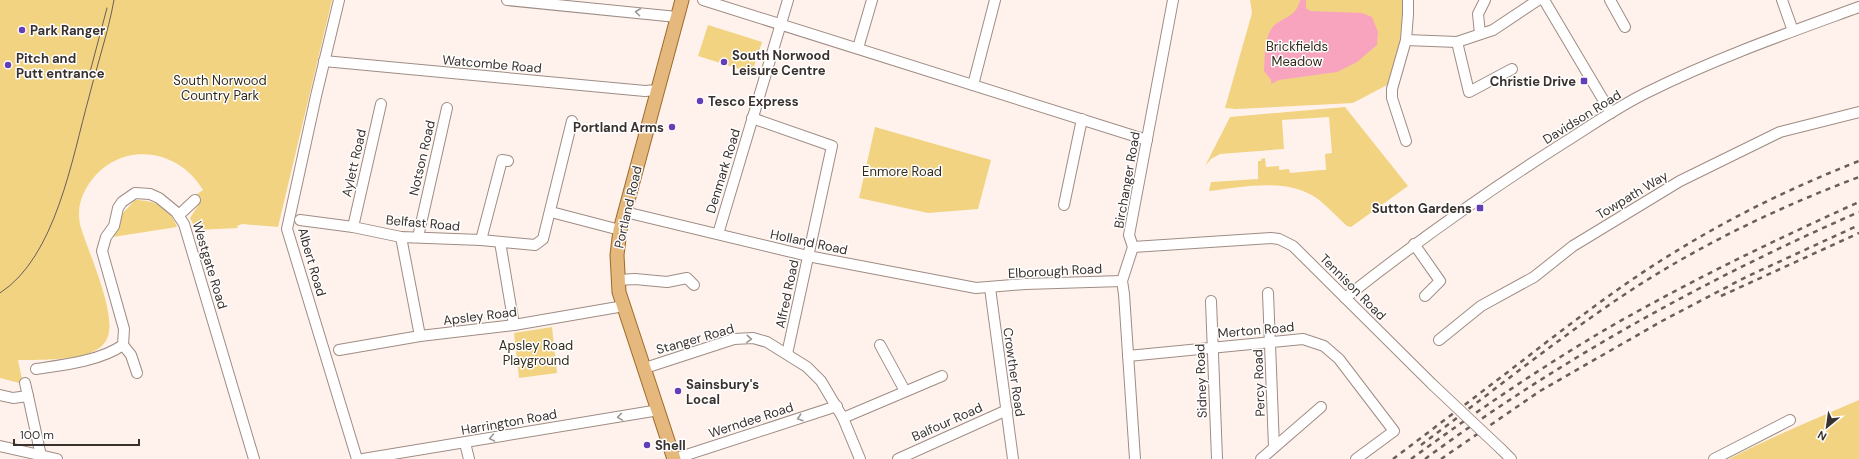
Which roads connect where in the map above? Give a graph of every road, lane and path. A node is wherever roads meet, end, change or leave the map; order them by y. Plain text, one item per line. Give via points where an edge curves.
1 (340, 0) edge
2 (507, 0) edge
3 (682, 0) edge
4 (703, 0) edge
5 (788, 0) edge
6 (872, 0) edge
7 (995, 0) edge
8 (1172, 0) edge
9 (1408, 0) edge
10 (1485, 0) edge
11 (1538, 0) edge
12 (1544, 0) edge
13 (1610, 0) edge
14 (1782, 0) edge
15 (1859, 8) edge
16 (677, 17) junction
17 (780, 24) junction
18 (1625, 27) dead end
19 (1793, 31) junction
20 (1480, 34) junction
21 (1406, 40) junction
22 (1457, 42) junction
23 (858, 48) junction
24 (324, 61) junction
25 (1512, 69) dead end
26 (973, 85) junction
27 (651, 90) junction
28 (381, 104) dead end
29 (447, 108) dead end
30 (1859, 112) edge
31 (1611, 113) junction
32 (752, 118) junction
33 (1082, 119) junction
34 (572, 121) dead end
35 (1147, 140) junction
36 (1406, 141) dead end
37 (508, 161) dead end
38 (196, 200) dead end
39 (1064, 205) dead end
40 (551, 212) junction
41 (625, 212) junction
42 (178, 215) junction
43 (300, 220) dead end
44 (353, 227) junction
45 (620, 230) junction
46 (718, 234) junction
47 (401, 237) junction
48 (418, 237) junction
49 (481, 240) junction
50 (500, 242) junction
51 (1414, 244) junction
52 (1133, 247) junction
53 (808, 256) junction
54 (618, 280) junction
55 (1122, 281) junction
56 (694, 285) dead end
57 (990, 288) junction
58 (1268, 293) dead end
59 (1424, 296) dead end
60 (1346, 298) junction
61 (1211, 301) dead end
62 (624, 306) junction
63 (514, 325) junction
64 (420, 336) junction
65 (1439, 340) dead end
66 (1270, 341) junction
67 (123, 345) junction
68 (880, 345) dead end
69 (1212, 347) junction
70 (339, 350) dead end
71 (787, 354) junction
72 (1128, 356) junction
73 (645, 368) junction
74 (36, 369) dead end
75 (137, 373) dead end
76 (942, 376) dead end
77 (24, 384) dead end
78 (905, 391) junction
79 (0, 395) edge
80 (28, 396) junction
81 (837, 406) junction
82 (1321, 407) dead end
83 (659, 410) junction
84 (1007, 410) junction
85 (844, 418) junction
86 (1790, 420) dead end
87 (465, 443) junction
88 (0, 446) edge
89 (1274, 447) junction
90 (41, 456) junction
91 (57, 459) edge
92 (254, 459) edge
93 (357, 459) edge
94 (363, 459) edge
95 (469, 459) edge
96 (674, 459) edge
97 (860, 459) edge
98 (898, 459) edge
99 (1013, 459) edge
100 (1135, 459) edge
101 (1217, 459) edge
102 (1261, 459) edge
103 (1356, 459) edge
104 (1511, 459) edge
105 (1714, 459) edge

1 - 24 street, Albert Road
16 -> 2 street
3 - 16 main road, Portland Road
4 - 17 street
5 - 17 street, Denmark Road
6 - 23 street
7 - 26 street
8 - 35 street, Birchanger Road
9 - 21 street
10 - 20 street via 1478,14
11 - 20 street via 1493,30
12 - 31 street
13 - 18 street
14 - 19 street
15 - 19 street, Davidson Road
16 - 27 main road, Portland Road
17 - 23 street
17 - 32 street, Denmark Road
19 - 31 street, Davidson Road via 1702,67 1647,92
20 - 22 street
21 - 22 street
21 - 36 street via 1392,89 1392,98
22 - 25 street via 1469,92
23 - 26 street
24 - 27 street, Watcombe Road
24 - 93 street, Albert Road via 287,229
26 - 33 street
27 - 41 main road, Portland Road
28 - 44 street, Aylett Road
29 - 48 street, Notson Road
30 - 65 street, Towpath Way via 1780,132 1680,181 1572,246 1534,277 1481,306
31 - 51 street, Davidson Road via 1505,181
32 - 46 street, Denmark Road
32 - 53 street, Alfred Road via 832,146
33 - 35 street
33 - 39 street
34 - 40 street
35 - 52 street, Birchanger Road via 1129,234
37 - 49 street via 502,161
38 - 42 street
40 - 45 street
40 - 50 street, Belfast Road via 543,239 535,245
41 - 45 main road, Portland Road
41 - 46 street, Holland Road
42 - 67 street, Westgate Road via 155,196 146,193 135,194 122,202 114,226 106,236 102,251 124,329
42 - 92 street, Westgate Road via 184,224 193,252
43 - 44 street, Belfast Road
44 - 47 street, Belfast Road
45 - 54 main road, Portland Road
46 - 53 street, Holland Road
47 - 48 street, Belfast Road
47 - 64 street
48 - 49 street, Belfast Road
49 - 50 street, Belfast Road
50 - 63 street
51 - 59 street via 1440,281
51 - 60 street, Davidson Road
52 - 55 street, Birchanger Road
52 - 60 street, Tennison Road via 1279,239 1293,246
53 - 57 street, Holland Road via 960,285
53 - 71 street, Alfred Road
54 - 56 street via 635,278 667,282 687,278
54 - 62 main road, Portland Road
55 - 57 street, Elborough Road via 1025,284
55 - 72 street, Birchanger Road
57 - 84 street, Crowther Road
58 - 66 street, Percy Road
60 - 104 street, Tennison Road, bridge
61 - 69 street, Sidney Road
62 - 63 street, Apsley Road
62 - 73 main road, Portland Road
63 - 64 street, Apsley Road
64 - 70 street, Apsley Road
66 - 69 street, Merton Road
66 - 89 street, Percy Road
66 - 103 street, Merton Road via 1303,339 1324,346 1339,359 1394,431
67 - 74 street via 98,357
67 - 75 street via 131,355
68 - 78 street
69 - 72 street, Merton Road
69 - 101 street, Sidney Road
73 -> 71 street, Stanger Road via 740,338 767,342
71 - 81 street, Stanger Road via 815,375
72 - 100 street, Birchanger Road
73 - 83 main road, Portland Road
76 - 78 street
77 - 80 street
78 - 85 street
79 - 80 street via 13,398
80 - 90 street
81 - 85 street, Stanger Road
81 -> 96 street, Werndee Road
82 - 89 street
83 -> 87 street, Harrington Road
83 - 96 main road, Portland Road
84 - 98 street, Balfour Road
84 - 99 street, Crowther Road
85 - 97 street, Stanger Road
86 - 105 street
87 - 94 street, Harrington Road
87 - 95 street
88 - 90 street
89 - 102 street
90 - 91 street

